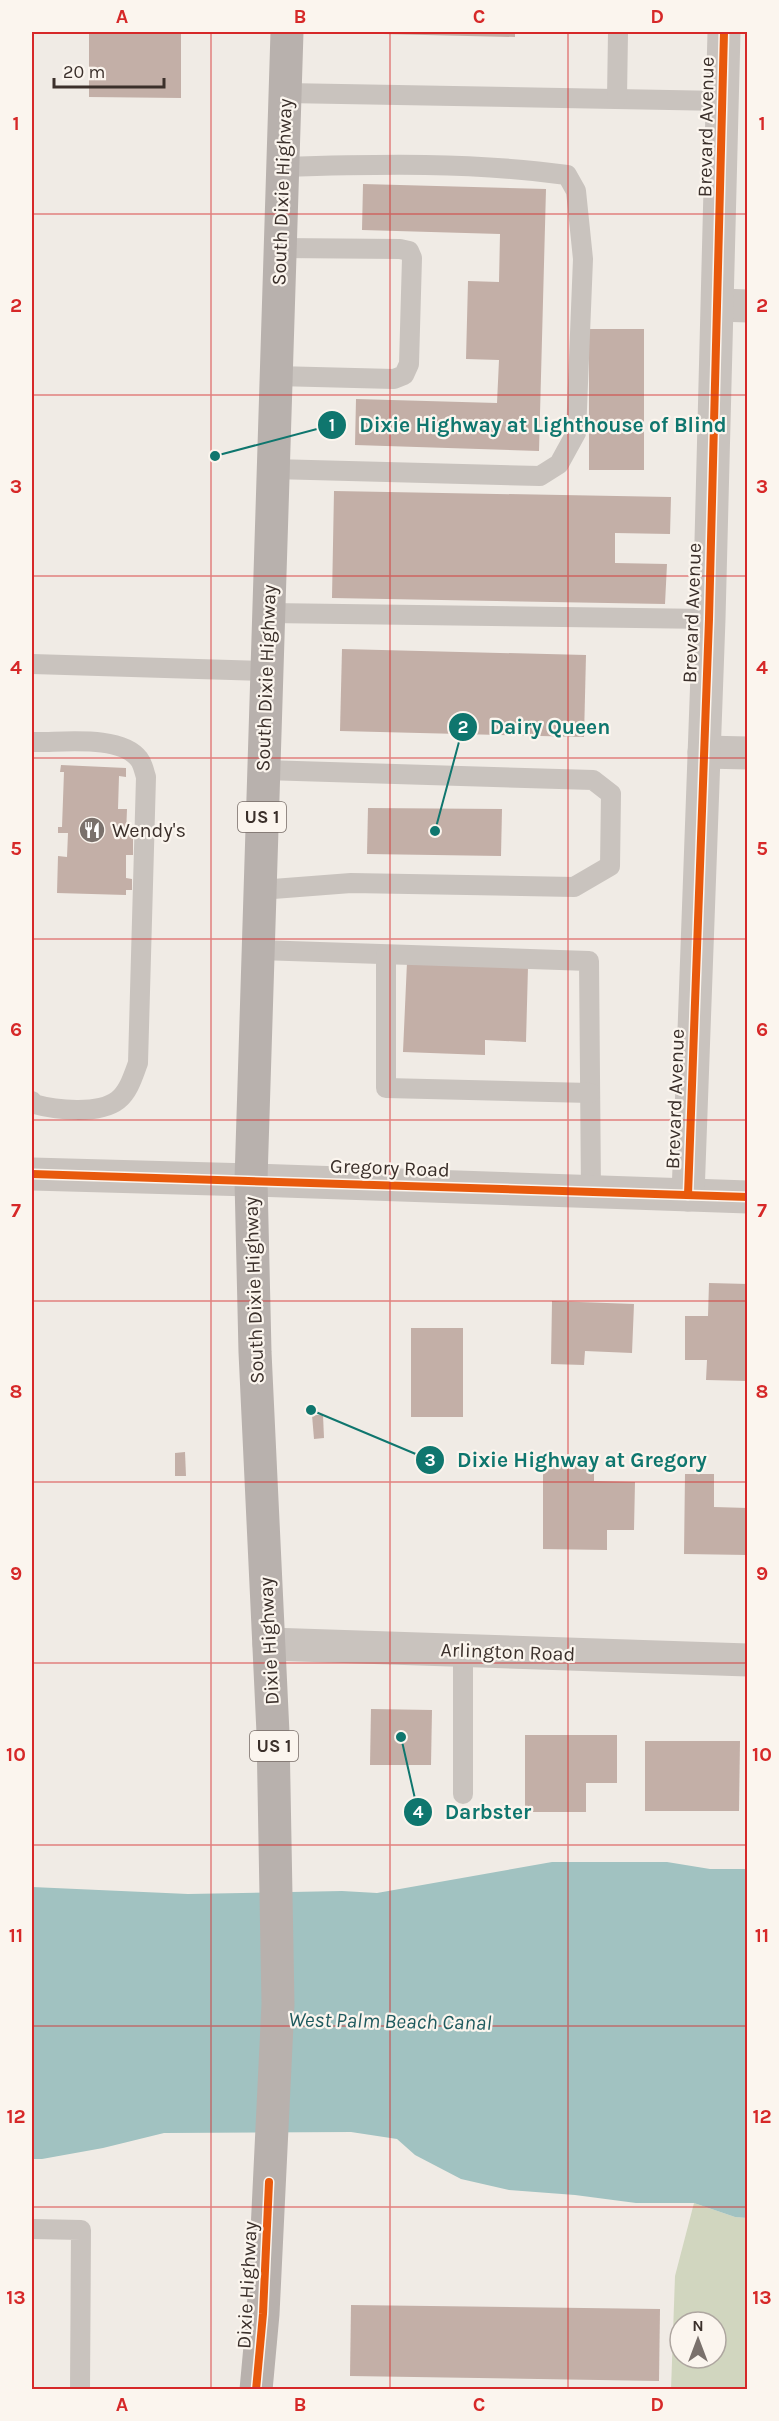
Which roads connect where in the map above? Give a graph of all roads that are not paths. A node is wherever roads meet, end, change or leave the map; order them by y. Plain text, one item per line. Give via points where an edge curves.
1 (287, 32) edge
2 (618, 32) edge
3 (724, 32) edge
4 (285, 93) junction
5 (617, 98) junction
6 (723, 100) junction
7 (283, 167) junction
8 (280, 248) junction
9 (733, 305) edge
10 (276, 376) junction
11 (273, 469) junction
12 (269, 613) junction
13 (709, 619) junction
14 (32, 664) edge
15 (266, 671) junction
16 (32, 742) edge
17 (704, 752) junction
18 (747, 753) edge
19 (264, 770) junction
20 (260, 890) junction
21 (259, 950) junction
22 (386, 955) junction
23 (590, 1093) junction
24 (32, 1101) edge
25 (32, 1174) edge
26 (251, 1180) junction
27 (591, 1192) junction
28 (688, 1195) junction
29 (747, 1197) edge
30 (264, 1540) joint
31 (269, 1644) junction
32 (463, 1650) junction
33 (747, 1660) edge
34 (463, 1794) dead end
35 (32, 2229) edge
36 (80, 2390) edge
37 (256, 2390) edge

1 - 4 main road, South Dixie Highway / US 1
2 - 5 lane
3 - 6 street, Brevard Avenue
4 - 5 lane
4 - 7 main road, South Dixie Highway / US 1
5 - 6 lane
6 - 9 street, Brevard Avenue
7 - 8 main road, South Dixie Highway / US 1
7 - 11 lane via 400,164 517,168 567,175 576,191 583,259 576,433 559,464 540,476
8 - 10 main road, South Dixie Highway / US 1
8 - 10 lane via 409,251 409,364 404,375 394,379
9 - 13 street, Brevard Avenue
10 - 11 main road, South Dixie Highway / US 1
11 - 12 main road, South Dixie Highway / US 1
12 - 13 lane
12 - 15 main road, South Dixie Highway / US 1
13 - 17 street, Brevard Avenue
14 - 15 lane
15 - 19 main road, South Dixie Highway / US 1
16 - 24 lane via 113,744 140,760 146,777 138,1063 131,1083 118,1101 96,1108 53,1109
17 - 18 street
17 - 28 street, Brevard Avenue
19 - 20 main road, South Dixie Highway / US 1
19 - 20 lane via 593,780 611,794 610,866 574,887 351,883
20 - 21 main road, South Dixie Highway / US 1
21 - 22 lane
21 - 26 main road, South Dixie Highway / US 1
22 - 23 lane via 589,961
22 - 23 lane via 386,1088
23 - 27 lane
25 - 26 street, Gregory Road
26 - 27 street, Gregory Road
26 - 30 main road, South Dixie Highway / US 1
27 - 28 street, Gregory Road
28 - 29 street, Gregory Road
30 - 31 main road, Dixie Highway / US 1
31 - 32 street, Arlington Road
31 - 37 main road, Dixie Highway / US 1 via 278,2004
32 - 33 street, Arlington Road
32 - 34 lane
35 - 36 lane via 81,2230

